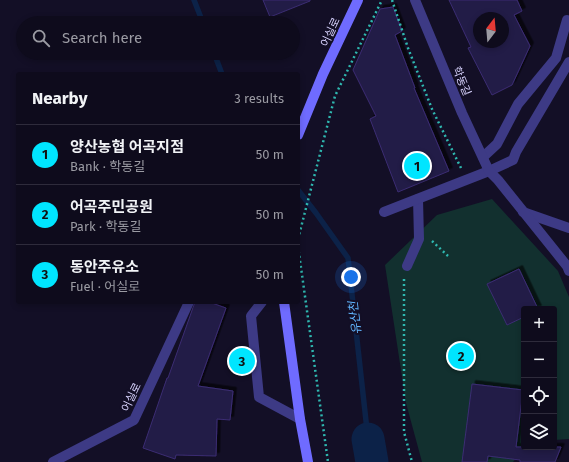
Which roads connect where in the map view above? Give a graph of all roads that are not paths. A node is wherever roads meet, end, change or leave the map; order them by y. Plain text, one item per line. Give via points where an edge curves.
1 (358, 0) edge
2 (415, 0) edge
3 (567, 20) dead end
4 (569, 62) edge
5 (300, 130) edge
6 (483, 157) junction
7 (489, 171) junction
8 (418, 199) junction
9 (384, 212) dead end
10 (524, 212) junction
11 (569, 228) edge
12 (407, 266) road end
13 (569, 271) edge
14 (188, 304) edge
15 (260, 304) edge
16 (284, 304) edge
17 (300, 419) junction
18 (53, 462) edge
19 (308, 462) edge

1 - 5 main road, 어실로
2 - 6 street, 학동길
3 - 6 street via 556,58 518,104 497,144
4 - 7 street via 513,160
6 - 7 street, 학동길
7 - 8 street
7 - 10 street, 학동길
8 - 9 street
8 - 12 street via 419,239
10 - 11 street
10 - 13 street, 학동길
14 - 18 street, 어실로 via 134,420
15 - 17 street via 251,316 260,397
16 - 17 main road
17 - 19 main road

